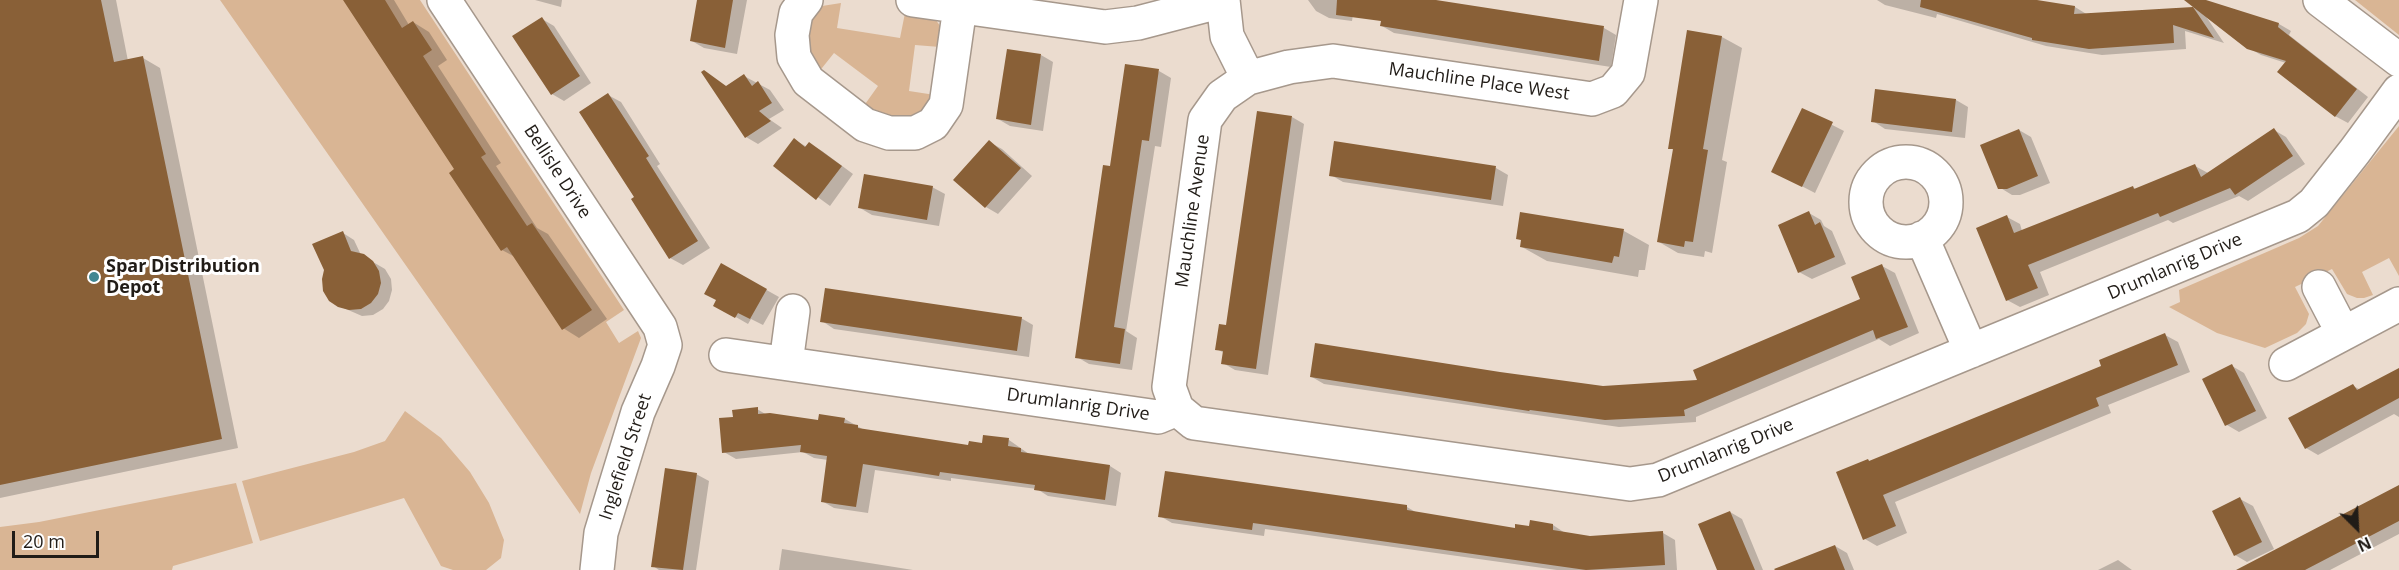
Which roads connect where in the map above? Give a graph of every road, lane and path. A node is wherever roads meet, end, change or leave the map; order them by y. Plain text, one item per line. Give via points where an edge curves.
1 (444, 0) edge
2 (806, 0) edge
3 (913, 0) edge
4 (1641, 0) edge
5 (2320, 0) edge
6 (1222, 3) edge
7 (960, 7) junction
8 (2399, 60) edge
9 (1248, 78) junction
10 (2399, 91) edge
11 (1923, 238) dead end
12 (2319, 287) dead end
13 (2399, 304) edge
14 (793, 311) dead end
15 (2343, 333) junction
16 (665, 345) joint
17 (1971, 351) junction
18 (726, 355) dead end
19 (786, 363) junction
20 (2286, 364) dead end
21 (1177, 409) junction
22 (597, 570) edge

1 - 16 street, Bellisle Drive via 660,327
2 - 7 street via 796,13 792,35 794,57 808,81 865,125 889,133 915,133 933,124 946,105
3 - 7 street
4 - 9 street, Mauchline Place West via 1628,73 1613,91 1592,99 1333,61
5 - 8 street
6 - 7 street via 1105,27
6 - 9 street via 1227,36
9 - 21 street, Mauchline Avenue via 1222,96 1205,120 1169,387
10 - 17 street, Drumlanrig Drive via 2314,202 2298,216
11 - 17 street
12 - 15 street
13 - 15 street
14 - 19 street
15 - 20 street
16 - 22 street, Inglefield Street via 638,412 614,489 601,533
17 - 21 street, Drumlanrig Drive via 1658,480 1630,484 1194,423
18 - 19 street, Drumlanrig Drive
19 - 21 street, Drumlanrig Drive via 1158,417

